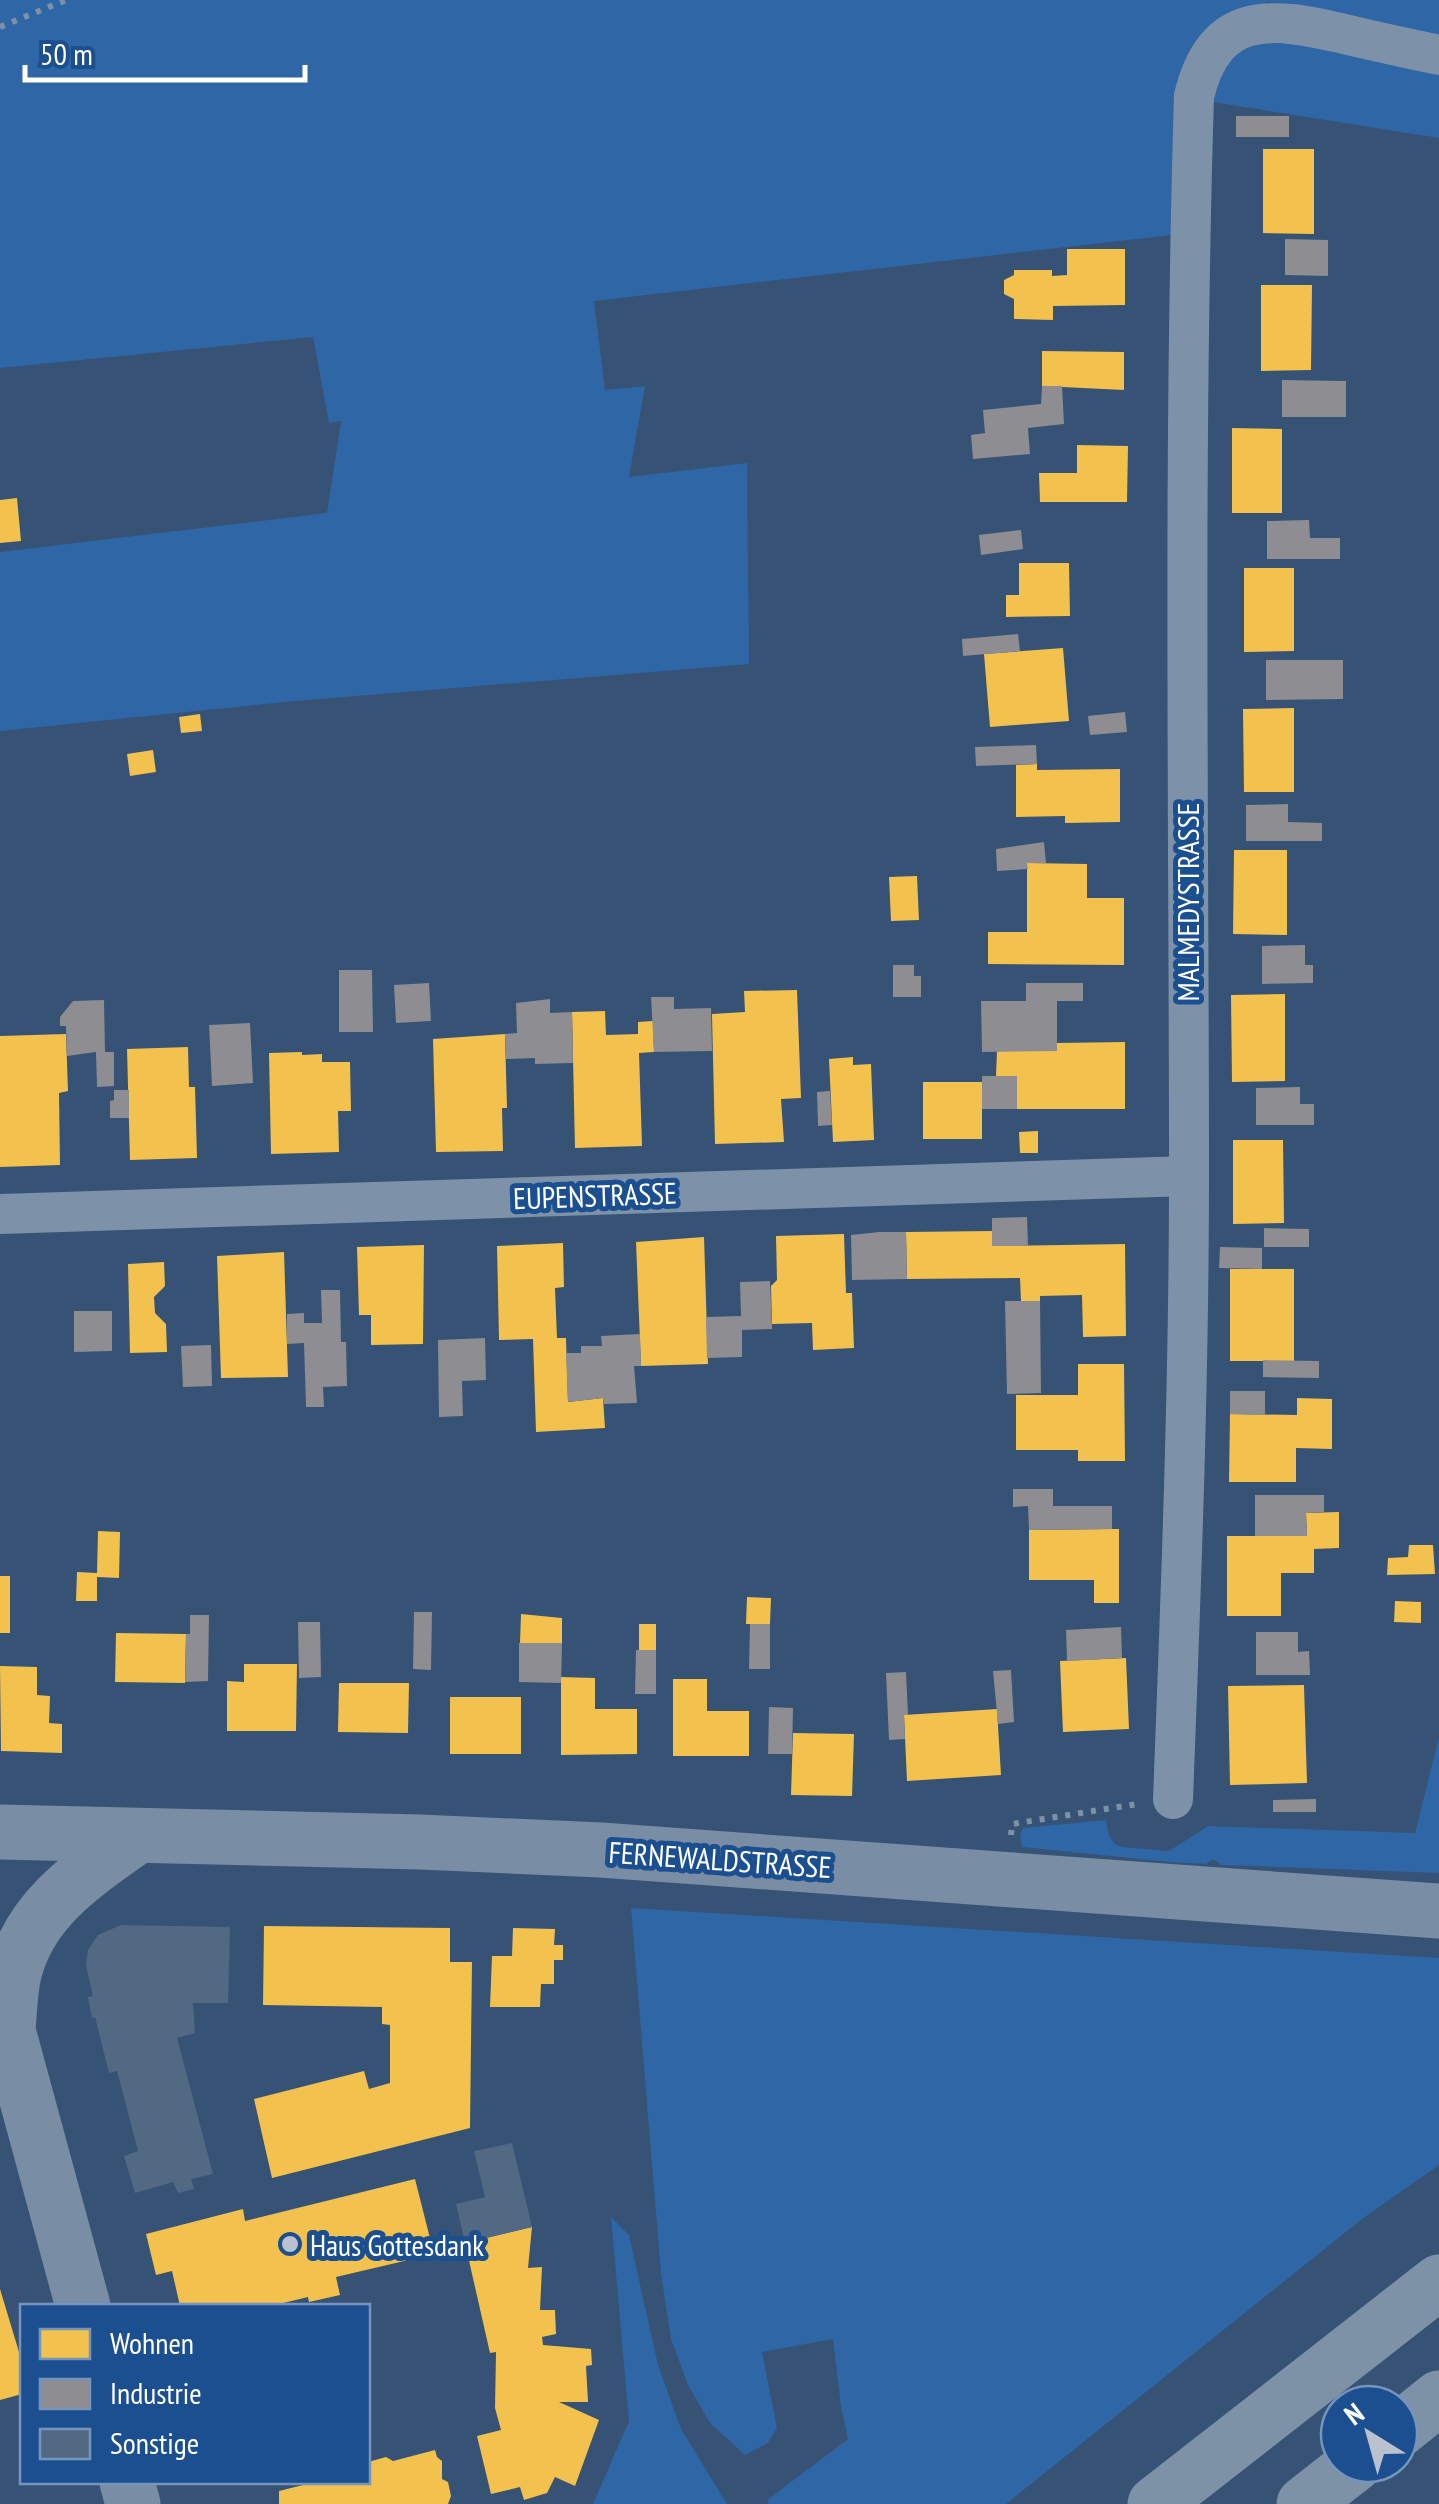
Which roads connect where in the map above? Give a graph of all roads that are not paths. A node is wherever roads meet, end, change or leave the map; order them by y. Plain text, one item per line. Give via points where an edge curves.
1 (1439, 56) edge
2 (1189, 1176) junction
3 (0, 1214) edge
4 (1173, 1799) road end
5 (0, 1832) edge
6 (136, 1837) junction
7 (1439, 1912) edge
8 (4, 2015) edge
9 (1439, 2282) edge
10 (82, 2304) edge
11 (1439, 2398) edge
12 (1419, 2414) edge
13 (1330, 2484) edge
14 (1156, 2504) edge
15 (1304, 2504) edge

1 - 2 street, MALMEDYSTRASSE via 1265,21 1234,32 1214,51 1194,96 1186,485
2 - 3 street, EUPENSTRASSE
2 - 4 street, MALMEDYSTRASSE
5 - 6 main road, FERNEWALDSTRASSE
6 - 7 main road, FERNEWALDSTRASSE via 601,1850
6 - 8 main road via 52,1903 14,1974
8 - 10 main road
9 - 14 highway
11 - 12 highway
13 - 15 highway

